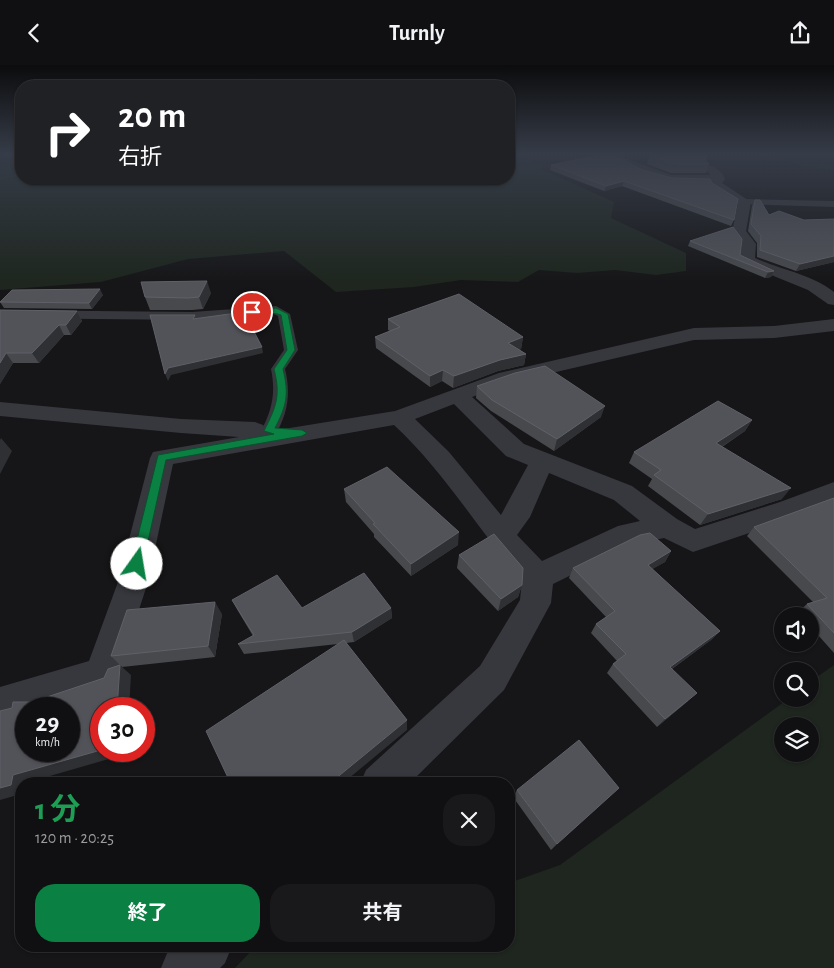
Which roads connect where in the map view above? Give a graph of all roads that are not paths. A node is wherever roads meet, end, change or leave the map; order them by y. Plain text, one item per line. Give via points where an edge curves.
1 (737, 197) edge
2 (745, 202) junction
3 (834, 205) edge
4 (834, 300) edge
5 (0, 314) edge
6 (834, 325) edge
7 (457, 395) junction
8 (0, 409) edge
9 (399, 417) junction
10 (269, 431) junction
11 (302, 433) junction
12 (542, 461) junction
13 (834, 491) edge
14 (667, 527) junction
15 (501, 535) junction
16 (538, 577) junction
17 (0, 705) edge
18 (387, 777) edge
19 (202, 952) edge
20 (185, 968) edge

1 - 2 street
2 - 3 lane
2 - 4 street via 739,232 748,239 747,260 807,282
5 - 10 lane via 192,316 276,311 284,314 291,350 278,369 283,387 281,407
6 - 7 street via 774,332 694,334 506,377
7 - 9 street
7 - 12 street via 515,449
8 - 10 street via 162,425
9 - 11 street
9 - 15 street via 454,473
10 - 11 street
11 - 17 street via 162,457 133,582 102,674
12 - 14 street via 623,493
12 - 15 street via 516,517
13 - 14 street via 693,541
14 - 16 street via 628,534
15 - 16 street
16 - 18 street via 535,603 492,678
19 - 20 street

